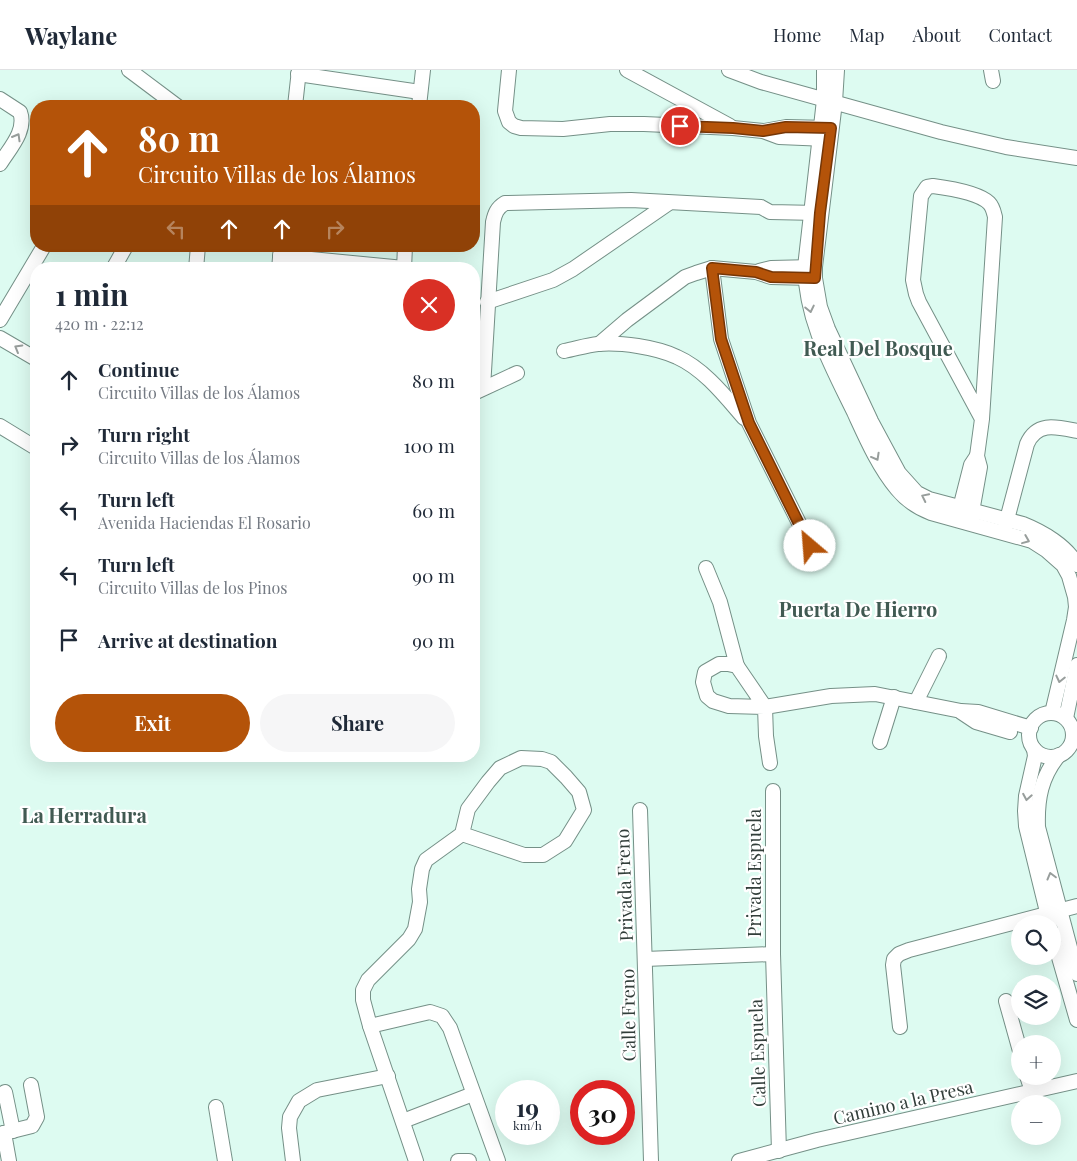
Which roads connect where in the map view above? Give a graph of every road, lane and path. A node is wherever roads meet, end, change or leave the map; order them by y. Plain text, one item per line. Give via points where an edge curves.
1 (129, 70) edge
2 (423, 70) edge
3 (509, 70) edge
4 (627, 70) edge
5 (729, 70) edge
6 (824, 70) edge
7 (837, 70) edge
8 (299, 72) edge
9 (420, 92) junction
10 (0, 99) edge
11 (169, 100) edge
12 (296, 100) edge
13 (419, 100) edge
14 (829, 101) junction
15 (733, 128) junction
16 (825, 133) junction
17 (1077, 158) edge
18 (0, 164) edge
19 (669, 203) junction
20 (816, 208) junction
21 (280, 257) edge
22 (336, 262) edge
23 (712, 268) junction
24 (30, 270) edge
25 (810, 273) junction
26 (487, 302) junction
27 (0, 320) edge
28 (0, 338) edge
29 (599, 344) junction
30 (564, 351) dead end
31 (30, 356) edge
32 (480, 370) edge
33 (517, 373) dead end
34 (480, 389) edge
35 (982, 419) junction
36 (749, 423) junction
37 (0, 426) edge
38 (1077, 431) edge
39 (30, 444) edge
40 (965, 516) junction
41 (1005, 526) junction
42 (810, 546) dead end
43 (1073, 566) edge
44 (706, 568) dead end
45 (939, 656) dead end
46 (1077, 665) edge
47 (737, 666) junction
48 (894, 697) junction
49 (916, 702) junction
50 (766, 707) junction
51 (1052, 713) junction
52 (1066, 718) junction
53 (1032, 739) junction
54 (880, 742) dead end
55 (1059, 756) junction
56 (770, 764) dead end
57 (773, 791) dead end
58 (640, 810) dead end
59 (462, 834) junction
60 (1077, 906) edge
61 (1051, 915) edge
62 (1052, 915) edge
63 (1057, 915) edge
64 (1011, 926) edge
65 (1063, 936) edge
66 (773, 954) junction
67 (645, 959) junction
68 (1077, 974) edge
69 (1006, 1001) dead end
70 (1077, 1020) edge
71 (370, 1026) junction
72 (900, 1028) dead end
73 (1016, 1035) edge
74 (388, 1076) junction
75 (1077, 1081) edge
76 (31, 1085) dead end
77 (1030, 1085) edge
78 (1032, 1091) junction
79 (5, 1092) dead end
80 (473, 1094) junction
81 (216, 1107) dead end
82 (403, 1121) junction
83 (6, 1133) edge
84 (779, 1151) junction
85 (756, 1159) edge
86 (9, 1161) edge
87 (225, 1161) edge
88 (293, 1161) edge
89 (416, 1161) edge
90 (458, 1161) edge
91 (469, 1161) edge
92 (498, 1161) edge
93 (651, 1161) edge
94 (739, 1161) edge

1 - 11 street
2 - 9 street
3 - 15 street via 505,111 514,126 521,128 618,124
4 - 15 street
5 - 14 street
6 - 14 street
7 - 14 street
8 - 9 street
8 - 12 street
9 - 13 street
18 -> 10 street via 22,129 22,117 16,108
14 - 16 street
14 - 17 street via 1006,147
15 - 16 street via 763,131 779,137
16 - 20 street
19 - 20 street via 761,207 776,203
19 - 26 street via 553,280
19 - 26 street via 613,200 505,203 495,212 492,222
20 - 25 street
21 - 22 street
23 - 25 street via 756,272 764,268
23 - 29 street via 685,278
23 - 36 street via 721,339
24 - 27 street
25 - 40 street via 809,307 821,343 883,468 897,489 919,508
26 - 32 street
31 -> 28 street
29 - 30 street
29 - 36 street via 646,347 677,357 715,385
33 - 34 street
35 - 35 street via 993,208 972,194 928,187 921,196 914,286 919,302
35 - 40 street via 977,456 980,467
36 - 42 street
37 - 39 street
38 - 41 street via 1050,427 1033,434 1027,444
40 - 41 street
41 - 43 street
43 -> 51 street via 1076,607
44 - 47 street via 720,602
45 - 49 street
46 - 52 street
47 - 50 street
47 - 50 street via 719,664 705,672 703,682 707,696 729,706
48 - 49 street
48 - 50 street via 874,694 831,696
48 - 54 street
49 - 53 street via 978,712
50 - 56 street
51 - 52 street
51 - 53 street via 1045,713 1034,722
52 - 55 street via 1073,731 1073,739 1071,746
53 - 55 street via 1046,756
53 -> 61 street via 1034,756 1024,811
62 -> 55 street via 1037,810 1041,786
57 - 66 street, Privada Espuela
58 - 67 street, Privada Freno
59 - 59 street via 468,809 488,782 500,768 521,758 542,758 551,762 579,792 582,800 584,810 565,841 543,855 524,855
59 - 71 street via 426,860 422,869 415,929 368,980 363,990
60 - 63 street
64 - 72 street via 899,954 892,965
65 - 68 street
65 - 70 street
66 - 67 street
66 - 84 street, Calle Espuela
67 - 93 street, Calle Freno
69 - 73 street
71 - 74 street
71 - 80 street via 430,1012 442,1016 450,1028
74 - 82 street
74 - 88 street via 317,1090 299,1101 290,1117
75 - 78 street, Camino a la Presa
76 - 83 street via 37,1117 35,1122 32,1126
77 - 78 street
78 - 84 street, Camino a la Presa
79 - 83 street
80 - 82 street
80 - 92 street
81 - 87 street
82 - 89 street
83 - 86 street
84 - 85 street, Camino a la Presa
85 - 94 street, Camino a la Presa
90 - 91 street

